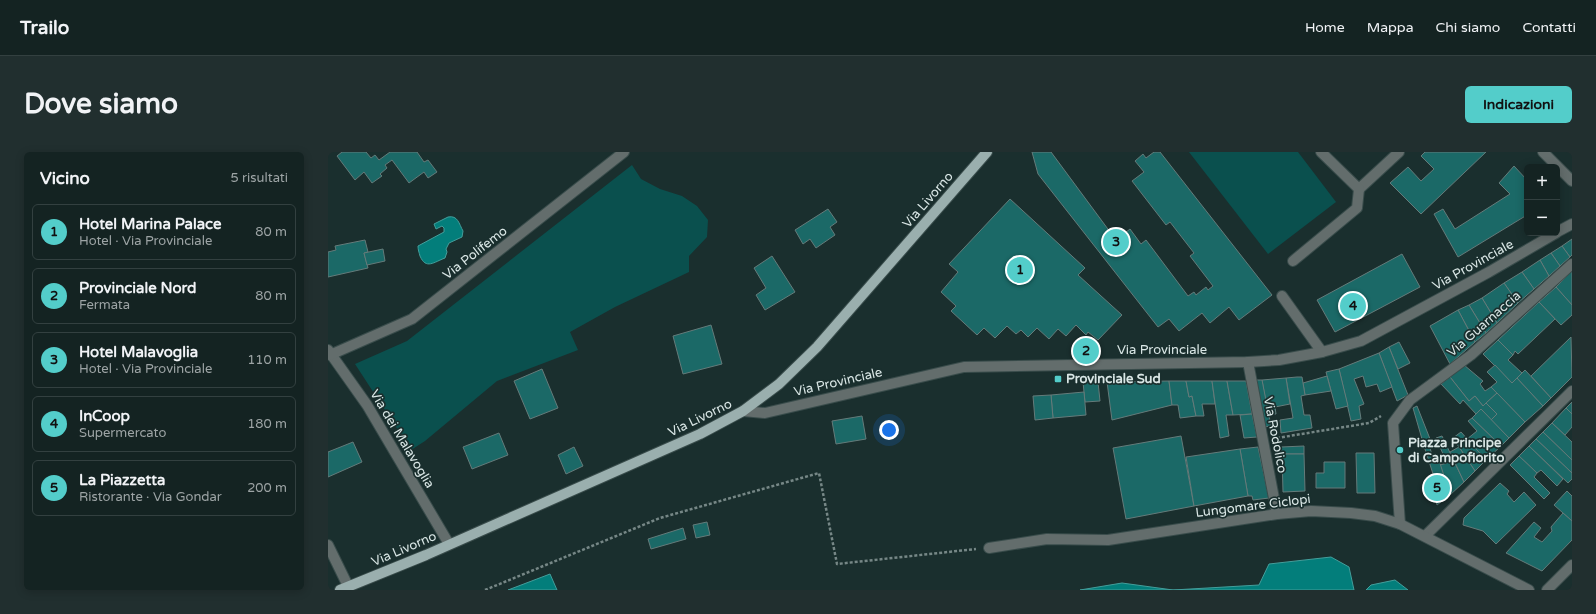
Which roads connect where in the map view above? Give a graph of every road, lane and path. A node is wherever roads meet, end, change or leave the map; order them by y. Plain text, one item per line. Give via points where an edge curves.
1 (624, 152) edge
2 (988, 152) edge
3 (1321, 152) edge
4 (1399, 152) edge
5 (1543, 152) edge
6 (1572, 181) edge
7 (1359, 189) junction
8 (1572, 224) edge
9 (1560, 231) edge
10 (1552, 236) edge
11 (1294, 261) dead end
12 (1572, 264) edge
13 (1282, 296) dead end
14 (1322, 352) junction
15 (329, 353) edge
16 (1248, 362) junction
17 (1572, 391) edge
18 (743, 411) junction
19 (1383, 415) dead end
20 (1263, 441) junction
21 (1277, 514) junction
22 (1400, 524) junction
23 (1425, 536) junction
24 (450, 544) junction
25 (328, 545) edge
26 (989, 548) joint
27 (1572, 565) edge
28 (344, 588) edge
29 (485, 590) edge
30 (1529, 590) edge
31 (1547, 590) edge

1 - 15 street, Via Polifemo via 412,319
2 - 18 main road, Via Livorno via 817,346 779,384
3 - 7 street
4 - 7 street
5 - 6 street
7 - 11 street via 1357,208
8 - 9 street, Via Provinciale
10 - 14 street, Via Provinciale via 1361,341
12 - 22 street, Via Guarnaccia via 1471,355 1410,400 1393,423
13 - 14 street
14 - 16 street, Via Provinciale via 1279,360
15 - 24 street, Via dei Malavoglia via 367,405
16 - 18 street, Via Provinciale via 964,367 765,413
16 - 20 street, Via Rodolico
17 - 23 street
18 - 24 main road, Via Livorno via 700,434
19 - 20 path via 1369,423
20 - 21 street, Via Rodolico
21 - 22 street, Lungomare Ciclopi via 1311,511 1352,513 1376,516
21 - 26 street, Lungomare Ciclopi via 1108,540 1047,539
22 - 23 street, Lungomare Ciclopi
23 - 30 street, Lungomare Ciclopi
24 - 28 main road, Via Livorno
25 - 28 street
26 - 29 path via 837,564 819,473 660,518
27 - 31 street

